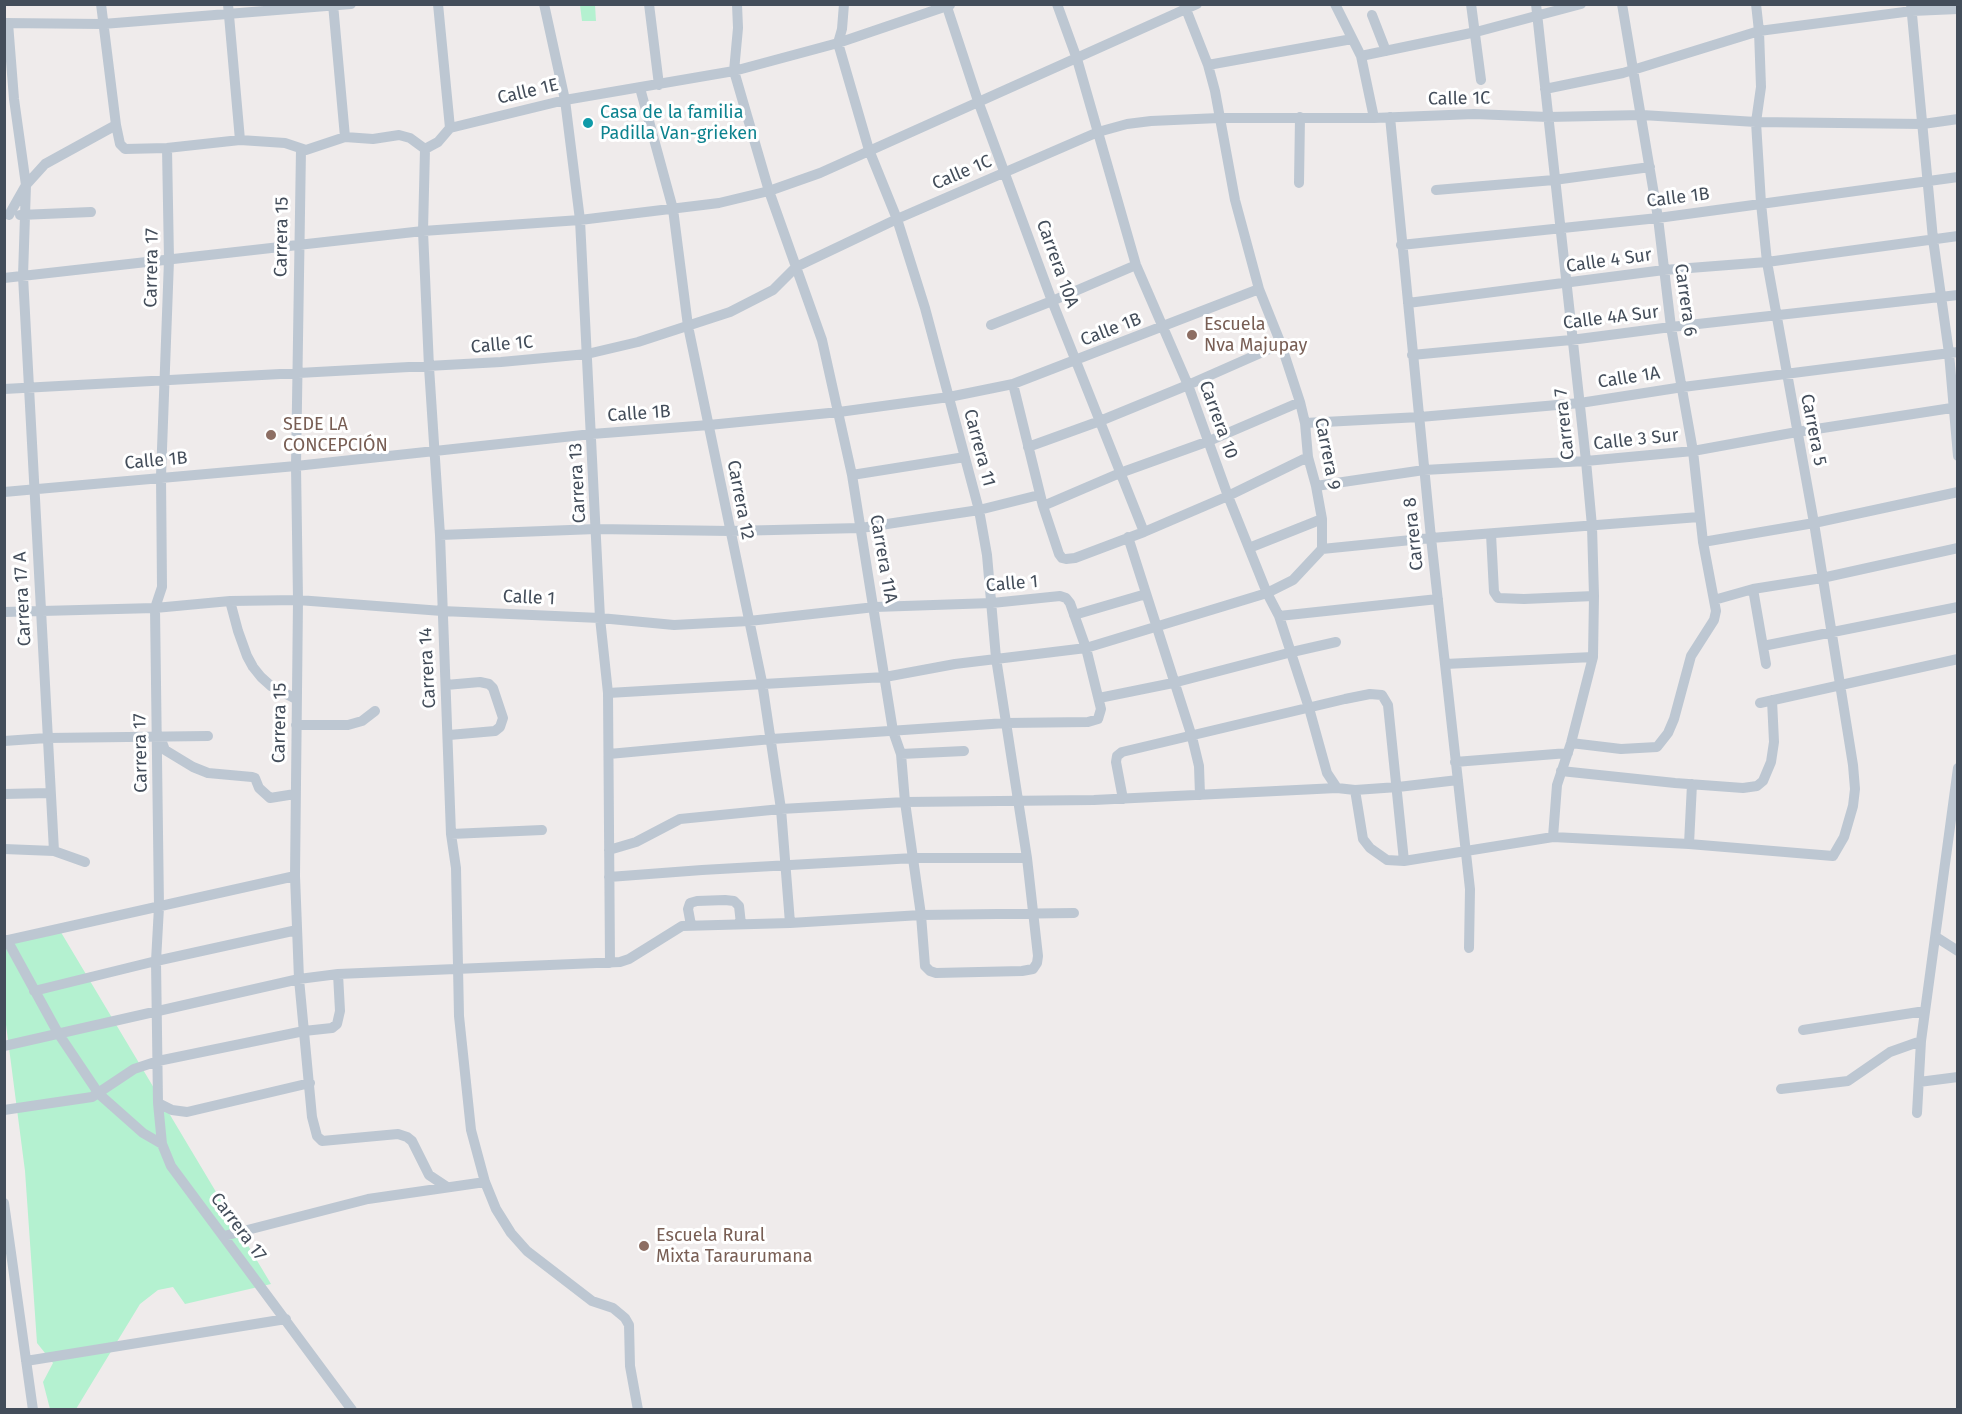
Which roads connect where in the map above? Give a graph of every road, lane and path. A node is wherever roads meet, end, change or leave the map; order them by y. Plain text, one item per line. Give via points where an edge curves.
1 (101, 4) edge
2 (351, 4) edge
3 (438, 4) edge
4 (544, 4) edge
5 (649, 4) edge
6 (737, 4) edge
7 (844, 4) edge
8 (1057, 4) edge
9 (1197, 4) edge
10 (1335, 4) edge
11 (1471, 4) edge
12 (1581, 4) edge
13 (1622, 4) edge
14 (1756, 4) edge
15 (333, 5) edge
16 (948, 5) edge
17 (1185, 7) edge
18 (1912, 8) edge
19 (1958, 9) edge
20 (228, 10) edge
21 (1537, 10) edge
22 (1372, 15) dead end
23 (6, 23) edge
24 (103, 24) junction
25 (1759, 31) junction
26 (1476, 32) junction
27 (1352, 39) junction
28 (838, 43) junction
29 (1386, 51) junction
30 (1361, 56) junction
31 (1077, 59) junction
32 (1208, 65) junction
33 (1633, 70) junction
34 (734, 71) junction
35 (1481, 80) dead end
36 (659, 85) junction
37 (640, 88) junction
38 (1545, 89) junction
39 (565, 100) junction
40 (978, 101) junction
41 (1642, 116) junction
42 (1300, 117) junction
43 (1390, 117) junction
44 (1548, 117) junction
45 (1220, 118) junction
46 (1374, 118) junction
47 (1958, 119) edge
48 (1756, 122) junction
49 (1923, 124) junction
50 (116, 125) junction
51 (450, 128) junction
52 (1098, 132) junction
53 (345, 137) junction
54 (240, 140) junction
55 (167, 148) junction
56 (301, 149) junction
57 (425, 149) junction
58 (869, 150) junction
59 (1650, 167) junction
60 (1006, 172) junction
61 (1958, 177) edge
62 (1554, 180) junction
63 (1928, 181) junction
64 (1299, 183) dead end
65 (26, 185) junction
66 (1436, 190) dead end
67 (769, 191) junction
68 (1761, 203) junction
69 (673, 209) junction
70 (91, 212) dead end
71 (7, 215) edge
72 (24, 215) junction
73 (1658, 218) junction
74 (897, 219) junction
75 (580, 220) junction
76 (1560, 228) junction
77 (423, 231) junction
78 (1958, 236) edge
79 (1933, 239) junction
80 (298, 244) junction
81 (1401, 245) junction
82 (169, 260) junction
83 (1767, 262) junction
84 (1136, 265) junction
85 (796, 267) junction
86 (1664, 270) junction
87 (23, 276) junction
88 (4, 278) edge
89 (1565, 283) junction
90 (1259, 289) junction
91 (1958, 295) edge
92 (1941, 298) junction
93 (1053, 302) junction
94 (1408, 303) junction
95 (1777, 316) junction
96 (991, 325) dead end
97 (688, 326) junction
98 (1164, 327) junction
99 (1671, 327) junction
100 (1571, 340) junction
101 (1281, 344) junction
102 (1954, 353) edge
103 (587, 354) junction
104 (1412, 355) junction
105 (1076, 361) junction
106 (429, 367) junction
107 (297, 372) junction
108 (1786, 374) junction
109 (166, 380) junction
110 (1013, 384) junction
111 (1188, 385) junction
112 (1683, 387) junction
113 (4, 388) edge
114 (29, 388) junction
115 (949, 397) junction
116 (1300, 402) junction
117 (1580, 403) junction
118 (1955, 407) edge
119 (838, 412) junction
120 (1420, 417) junction
121 (1100, 421) junction
122 (1305, 423) junction
123 (709, 425) junction
124 (1797, 432) junction
125 (591, 434) junction
126 (1209, 441) junction
127 (1028, 447) junction
128 (434, 450) junction
129 (1693, 451) junction
130 (1958, 456) edge
131 (965, 457) junction
132 (1308, 457) junction
133 (1586, 461) junction
134 (296, 466) junction
135 (1424, 470) junction
136 (1120, 473) junction
137 (852, 475) junction
138 (161, 476) junction
139 (1316, 486) junction
140 (34, 489) junction
141 (4, 492) edge
142 (1958, 492) edge
143 (1039, 495) junction
144 (1228, 496) junction
145 (1042, 506) junction
146 (979, 510) junction
147 (1699, 517) junction
148 (1322, 519) junction
149 (1814, 524) junction
150 (1592, 526) junction
151 (861, 528) junction
152 (596, 529) junction
153 (730, 531) junction
154 (1144, 532) junction
155 (1491, 534) junction
156 (441, 535) junction
157 (1128, 537) junction
158 (1431, 538) junction
159 (1703, 542) junction
160 (1249, 548) junction
161 (1958, 548) edge
162 (1322, 549) junction
163 (1822, 578) junction
164 (1753, 589) junction
165 (1267, 593) junction
166 (1146, 594) junction
167 (1594, 596) junction
168 (1438, 599) junction
169 (298, 600) junction
170 (1714, 600) junction
171 (230, 601) junction
172 (992, 603) junction
173 (874, 607) junction
174 (1958, 607) edge
175 (155, 608) junction
176 (40, 610) junction
177 (442, 611) junction
178 (4, 612) edge
179 (1074, 615) junction
180 (1279, 616) junction
181 (600, 618) junction
182 (749, 621) junction
183 (1156, 626) junction
184 (1831, 633) junction
185 (1336, 642) dead end
186 (1763, 646) junction
187 (1086, 648) junction
188 (1292, 652) junction
189 (1593, 657) junction
190 (996, 658) junction
191 (1958, 658) edge
192 (1445, 664) junction
193 (1766, 664) dead end
194 (885, 676) junction
195 (762, 682) junction
196 (1173, 683) junction
197 (1841, 684) junction
198 (446, 685) junction
199 (608, 693) junction
200 (1099, 698) junction
201 (296, 699) junction
202 (1772, 700) junction
203 (1760, 703) dead end
204 (1309, 708) junction
205 (375, 711) dead end
206 (1006, 723) junction
207 (296, 725) junction
208 (893, 731) junction
209 (448, 735) junction
210 (159, 736) junction
211 (208, 736) dead end
212 (1192, 737) junction
213 (47, 738) junction
214 (771, 740) junction
215 (4, 741) edge
216 (1569, 748) junction
217 (964, 751) dead end
218 (609, 754) junction
219 (901, 754) junction
220 (1455, 762) junction
221 (1958, 768) edge
222 (1561, 771) junction
223 (1458, 780) junction
224 (1692, 784) junction
225 (1336, 788) junction
226 (1398, 788) junction
227 (1355, 790) junction
228 (4, 794) edge
229 (50, 794) junction
230 (295, 794) junction
231 (1200, 795) junction
232 (1123, 799) junction
233 (1017, 800) junction
234 (906, 802) junction
235 (781, 809) junction
236 (542, 830) dead end
237 (451, 834) junction
238 (1553, 837) junction
239 (1689, 844) junction
240 (4, 849) edge
241 (609, 850) junction
242 (54, 851) junction
243 (1465, 852) junction
244 (914, 858) junction
245 (1027, 858) junction
246 (1404, 861) junction
247 (85, 862) dead end
248 (787, 865) junction
249 (295, 876) junction
250 (609, 878) junction
251 (159, 907) junction
252 (1074, 913) dead end
253 (1034, 914) junction
254 (921, 915) junction
255 (790, 923) junction
256 (741, 924) junction
257 (691, 925) junction
258 (297, 930) junction
259 (1936, 937) junction
260 (6, 941) edge
261 (1469, 948) dead end
262 (1958, 951) edge
263 (156, 961) junction
264 (610, 963) junction
265 (458, 969) junction
266 (338, 974) junction
267 (299, 979) junction
268 (34, 991) junction
269 (157, 1011) junction
270 (1924, 1011) junction
271 (1803, 1030) dead end
272 (304, 1031) junction
273 (58, 1033) junction
274 (4, 1037) edge
275 (1921, 1041) junction
276 (17, 1043) junction
277 (4, 1047) edge
278 (158, 1061) junction
279 (1958, 1077) edge
280 (1919, 1082) junction
281 (310, 1083) junction
282 (1781, 1089) dead end
283 (99, 1094) junction
284 (158, 1103) junction
285 (4, 1110) edge
286 (1917, 1113) dead end
287 (162, 1144) junction
288 (485, 1182) junction
289 (447, 1187) junction
290 (4, 1203) edge
291 (224, 1236) junction
292 (286, 1319) junction
293 (26, 1361) junction
294 (33, 1410) edge
295 (352, 1410) edge
296 (638, 1410) edge

1 - 24 street
2 - 15 street
3 - 51 street
4 - 39 street, Carrera 13
5 - 36 street
6 - 34 street, Carrera 11A
7 - 28 street, Carrera 11
8 - 31 street, Carrera 10
9 - 17 street
10 - 27 street
11 - 26 street
12 - 21 street
13 - 33 street, Carrera 6
14 - 25 street, Carrera 5
15 - 20 street
15 - 53 street
16 - 28 street, Calle 1E
16 - 40 street, Carrera 10A
17 - 31 street
17 - 32 street, Carrera 9
18 - 19 street
18 - 25 street
18 - 49 street
20 - 24 street
20 - 54 street
21 - 26 street
21 - 38 street, Carrera 7
22 - 29 street
23 - 24 street
23 - 65 street, Carrera 17 A
24 - 50 street
25 - 33 street
25 - 48 street, Carrera 5 via 1761,87
26 - 29 street
26 - 35 street
27 - 30 street
27 - 32 street
28 - 34 street, Calle 1E
28 - 58 street, Carrera 11
29 - 30 street
30 - 46 street
31 - 40 street
31 - 52 street, Carrera 10
32 - 45 street, Carrera 9
33 - 38 street
33 - 41 street, Carrera 6
34 - 36 street, Calle 1E
34 - 67 street, Carrera 11A
36 - 37 street, Calle 1E
37 - 39 street, Calle 1E
37 - 69 street, Carrera 12
38 - 44 street, Carrera 7
39 - 51 street, Calle 1E
39 - 75 street, Carrera 13
40 - 58 street
40 - 60 street, Carrera 10A
41 - 44 street, Calle 1C
41 - 48 street, Calle 1C
41 - 59 street, Carrera 6
42 - 45 street, Calle 1C
42 - 46 street, Calle 1C
42 - 64 street
43 - 44 street, Calle 1C
43 - 46 street, Calle 1C
43 - 81 street, Carrera 8
44 - 62 street, Carrera 7
45 - 52 street, Calle 1C via 1151,121
45 - 90 street, Carrera 9 via 1235,200
47 - 49 street, Calle 1C
48 - 49 street, Calle 1C
48 - 68 street, Carrera 5
49 - 63 street
50 - 55 street via 125,149
50 - 65 street via 45,164
51 - 57 street, Calle 1E via 438,142
52 - 60 street, Calle 1C
52 - 84 street, Carrera 10
53 - 56 street
53 - 57 street via 405,136
54 - 55 street
54 - 56 street via 285,143
55 - 82 street, Carrera 17
56 - 80 street, Carrera 15
57 - 77 street, Carrera 14
58 - 67 street
58 - 74 street, Carrera 11
59 - 62 street
59 - 73 street, Carrera 6
60 - 74 street, Calle 1C
60 - 93 street, Carrera 10A
61 - 63 street, Calle 1B
62 - 66 street
62 - 76 street, Carrera 7
63 - 68 street, Calle 1B
63 - 79 street
65 - 71 street
65 - 72 street, Carrera 17 A
67 - 69 street
67 - 85 street, Carrera 11A
68 - 73 street, Calle 1B
68 - 83 street, Carrera 5
69 - 75 street
69 - 97 street, Carrera 12
70 - 72 street
71 - 72 street
72 - 87 street, Carrera 17 A
73 - 76 street, Calle 1B
73 - 86 street, Carrera 6
74 - 85 street, Calle 1C
74 - 115 street, Carrera 11
75 - 77 street
75 - 103 street, Carrera 13
76 - 81 street, Calle 1B
76 - 89 street, Carrera 7
77 - 80 street
77 - 106 street, Carrera 14
78 - 79 street, Calle 4 Sur
79 - 83 street, Calle 4 Sur
79 - 92 street
80 - 82 street
80 - 107 street, Carrera 15
81 - 94 street, Carrera 8
82 - 87 street
82 - 109 street, Carrera 17
83 - 86 street, Calle 4 Sur
83 - 95 street, Carrera 5
84 - 93 street
84 - 98 street, Carrera 10
85 - 97 street, Calle 1C via 765,296
85 - 119 street, Carrera 11A via 822,340
86 - 89 street, Calle 4 Sur
86 - 99 street, Carrera 6
87 - 88 street
87 - 114 street, Carrera 17 A
89 - 94 street, Calle 4 Sur
89 - 100 street, Carrera 7
90 - 98 street, Calle 1B
90 - 101 street, Carrera 9
91 - 92 street, Calle 4A Sur
92 - 95 street, Calle 4A Sur
92 - 102 street
93 - 96 street
93 - 105 street, Carrera 10A
94 - 104 street, Carrera 8
95 - 99 street, Calle 4A Sur
95 - 108 street, Carrera 5
97 - 103 street, Calle 1C
97 - 123 street, Carrera 12
98 - 105 street, Calle 1B
98 - 111 street, Carrera 10
99 - 100 street, Calle 4A Sur
99 - 112 street, Carrera 6
100 - 104 street, Calle 4A Sur
100 - 117 street, Carrera 7
101 - 111 street
101 - 116 street, Carrera 9
102 - 108 street, Calle 1A
102 - 118 street
103 - 106 street, Calle 1C
103 - 125 street, Carrera 13
104 - 120 street, Carrera 8
105 - 110 street, Calle 1B
105 - 121 street, Carrera 10A
106 - 107 street, Calle 1C
106 - 128 street, Carrera 14
107 - 109 street, Calle 1C
107 - 134 street, Carrera 15
108 - 112 street, Calle 1A
108 - 124 street, Carrera 5
109 - 114 street, Calle 1C
109 - 138 street, Carrera 17
110 - 115 street, Calle 1B
110 - 127 street
111 - 121 street
111 - 126 street, Carrera 10
112 - 117 street, Calle 1A
112 - 129 street, Carrera 6
113 - 114 street, Calle 1C
114 - 140 street, Carrera 17 A
115 - 119 street, Calle 1B
115 - 131 street, Carrera 11
116 - 122 street, Carrera 9
116 - 126 street
117 - 120 street, Calle 1A
117 - 133 street, Carrera 7
118 - 124 street, Calle 3 Sur
118 - 130 street
119 - 123 street, Calle 1B
119 - 137 street, Carrera 11A
120 - 122 street, Calle 1A
120 - 135 street, Carrera 8
121 - 127 street
121 - 136 street, Carrera 10A
122 - 132 street, Carrera 9
123 - 125 street, Calle 1B
123 - 153 street, Carrera 12
124 - 129 street, Calle 3 Sur
124 - 149 street, Carrera 5
125 - 128 street, Calle 1B
125 - 152 street, Carrera 13
126 - 136 street
126 - 144 street, Carrera 10
127 - 143 street
128 - 134 street, Calle 1B
128 - 156 street, Carrera 14
129 - 133 street, Calle 3 Sur
129 - 147 street, Carrera 6
131 - 137 street
131 - 146 street, Carrera 11
132 - 139 street, Carrera 9
132 - 144 street
133 - 135 street, Calle 3 Sur
133 - 150 street, Carrera 7
134 - 138 street, Calle 1B
134 - 169 street, Carrera 15
135 - 139 street, Calle 3 Sur
135 - 158 street, Carrera 8
136 - 145 street
136 - 154 street, Carrera 10A
137 - 151 street, Carrera 11A
138 - 140 street, Calle 1B
138 - 175 street, Carrera 17 via 162,587
139 - 148 street, Carrera 9
140 - 141 street, Calle 1B
140 - 176 street, Carrera 17 A
142 - 149 street
143 - 145 street
143 - 146 street
144 - 154 street
144 - 160 street, Carrera 10
145 - 157 street via 1062,558 1075,558
146 - 151 street
146 - 172 street, Carrera 11
147 - 150 street
147 - 159 street, Carrera 6
148 - 160 street
148 - 162 street, Carrera 9
149 - 159 street
149 - 163 street, Carrera 5
150 - 155 street
150 - 167 street, Carrera 7
151 - 153 street
151 - 173 street, Carrera 11A
152 - 153 street
152 - 156 street
152 - 181 street, Carrera 13
153 - 182 street, Carrera 12
154 - 157 street
155 - 158 street
155 - 167 street via 1494,592 1498,598
156 - 177 street, Carrera 14
157 - 166 street
158 - 162 street
158 - 168 street, Carrera 8
159 - 170 street, Carrera 6
160 - 165 street, Carrera 10
161 - 163 street
162 - 165 street via 1287,585
163 - 164 street
163 - 184 street, Carrera 5
164 - 170 street
164 - 186 street
165 - 180 street, Carrera 10
165 - 183 street
166 - 179 street
166 - 183 street
167 - 189 street, Carrera 7
168 - 180 street
168 - 192 street, Carrera 8
169 - 171 street, Calle 1
169 - 177 street, Calle 1
169 - 201 street, Carrera 15
170 - 216 street via 1715,617 1691,656 1674,719 1662,742 1650,749
171 - 175 street, Calle 1
171 - 201 street via 253,667 271,686
172 - 173 street, Calle 1
172 - 179 street, Calle 1 via 1066,598
172 - 190 street, Carrera 11
173 - 182 street, Calle 1
173 - 194 street, Carrera 11A
174 - 184 street
175 - 176 street, Calle 1
175 - 210 street, Carrera 17
176 - 178 street, Calle 1
176 - 213 street, Carrera 17 A
177 - 181 street, Calle 1
177 - 198 street, Carrera 14
179 - 187 street
180 - 188 street, Carrera 10
181 - 182 street, Calle 1 via 674,625
181 - 199 street, Carrera 13
182 - 195 street, Carrera 12
183 - 187 street
183 - 196 street
184 - 186 street
184 - 197 street, Carrera 5
185 - 188 street
186 - 193 street
187 - 190 street
187 - 200 street
188 - 196 street
188 - 204 street, Carrera 10
189 - 192 street
189 - 216 street, Carrera 7
190 - 194 street
190 - 206 street, Carrera 11
191 - 197 street
192 - 220 street, Carrera 8
194 - 195 street
194 - 208 street, Carrera 11A
195 - 199 street
195 - 214 street, Carrera 12
196 - 200 street
196 - 212 street
197 - 202 street
197 - 239 street, Carrera 5 via 1855,789 1848,826 1833,856
198 - 209 street, Carrera 14
198 - 209 street via 489,684 503,718 495,731
199 - 218 street, Carrera 13
200 - 206 street via 1101,712 1096,721
201 - 207 street, Carrera 15
202 - 203 street
202 - 224 street via 1774,742 1763,781 1743,788
204 - 212 street
204 - 225 street, Carrera 10 via 1327,773
204 - 226 street via 1370,694 1382,695 1386,700
205 - 207 street via 348,726
206 - 208 street
206 - 233 street, Carrera 11
207 - 230 street, Carrera 15
208 - 214 street
208 - 219 street, Carrera 11A
209 - 237 street, Carrera 14
210 - 211 street
210 - 213 street
210 - 230 street via 165,750 192,767 208,773 255,778 270,798
210 - 251 street, Carrera 17
212 - 231 street via 1200,773
212 - 232 street via 1118,755
213 - 215 street
213 - 229 street, Carrera 17 A
214 - 218 street
214 - 235 street, Carrera 12
216 - 220 street
216 - 222 street, Carrera 7
217 - 219 street
218 - 241 street, Carrera 13
219 - 234 street, Carrera 11A
220 - 223 street, Carrera 8
221 - 259 street
222 - 224 street
222 - 238 street, Carrera 7
223 - 226 street
223 - 243 street, Carrera 8
224 - 239 street
225 - 227 street
225 - 231 street
226 - 227 street
226 - 246 street
227 - 246 street via 1365,843 1387,860
228 - 229 street
229 - 242 street, Carrera 17 A
230 - 249 street, Carrera 15
231 - 232 street
232 - 233 street
233 - 234 street
233 - 245 street, Carrera 11
234 - 235 street
234 - 244 street, Carrera 11A
235 - 241 street via 680,819 636,842
235 - 248 street, Carrera 12
236 - 237 street
237 - 265 street, Carrera 14 via 456,868
238 - 239 street
238 - 243 street
240 - 242 street
241 - 250 street, Carrera 13
242 - 247 street
243 - 246 street
243 - 261 street, Carrera 8 via 1470,889
244 - 245 street
244 - 248 street
244 - 254 street, Carrera 11A
245 - 253 street, Carrera 11
248 - 250 street
248 - 255 street, Carrera 12
249 - 251 street
249 - 258 street, Carrera 15
250 - 264 street, Carrera 13
251 - 260 street
251 - 263 street, Carrera 17
252 - 253 street
253 - 254 street
253 - 254 street, Carrera 11A via 1037,963 1033,969 1011,972 930,971 926,966
254 - 255 street
255 - 256 street
256 - 257 street
256 - 257 street via 734,901 697,900 688,909
257 - 264 street via 673,930 628,959
258 - 263 street
258 - 267 street, Carrera 15
259 - 262 street
259 - 270 street
260 - 268 street
263 - 268 street
263 - 269 street, Carrera 17
264 - 265 street
265 - 266 street
265 - 288 street, Carrera 14 via 465,1085 471,1130
266 - 267 street
266 - 272 street via 337,1024
267 - 269 street
267 - 272 street, Carrera 15
268 - 273 street
269 - 273 street
269 - 278 street, Carrera 17
270 - 271 street
270 - 275 street
272 - 278 street
272 - 281 street, Carrera 15
273 - 276 street
273 - 283 street
274 - 276 street
275 - 280 street
275 - 282 street via 1890,1052 1848,1081
276 - 277 street
278 - 283 street via 134,1069
278 - 284 street, Carrera 17
279 - 280 street
280 - 286 street
281 - 284 street via 187,1112
281 - 289 street, Carrera 15 via 312,1117 320,1140 402,1135 412,1141 429,1175
283 - 285 street
283 - 287 street via 143,1133
284 - 287 street, Carrera 17
287 - 291 street, Carrera 17 via 171,1166
288 - 289 street
288 - 296 street, Carrera 14 via 496,1209 519,1244 592,1301 613,1308 625,1318
289 - 291 street via 368,1199
290 - 293 street
291 - 292 street, Carrera 17
292 - 293 street
292 - 295 street, Carrera 17
293 - 294 street

